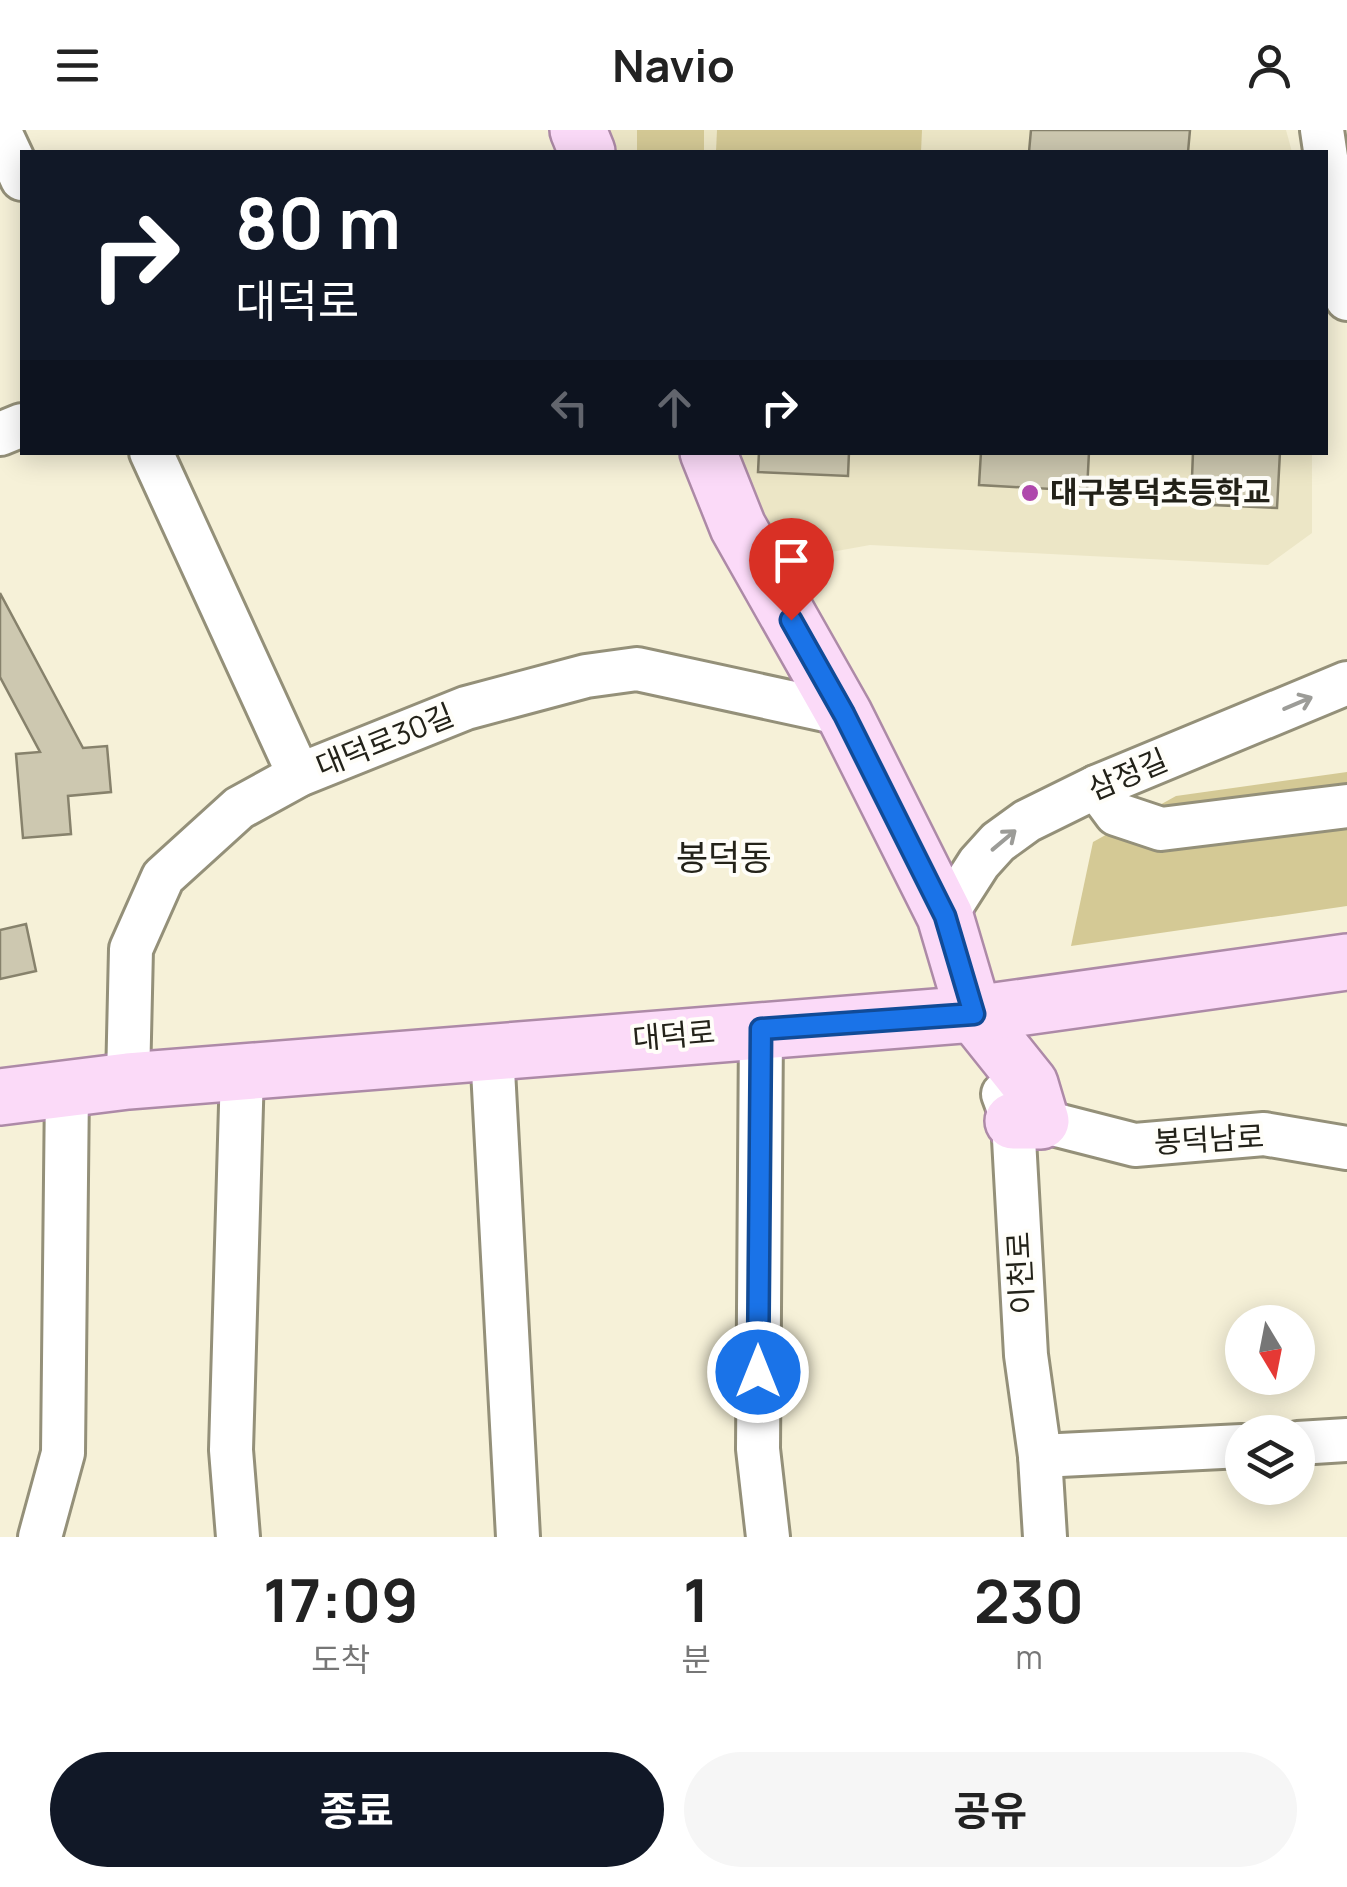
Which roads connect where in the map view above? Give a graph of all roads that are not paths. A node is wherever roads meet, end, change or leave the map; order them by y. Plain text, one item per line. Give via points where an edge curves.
1 (0, 132) edge
2 (1328, 170) edge
3 (20, 176) edge
4 (1347, 298) edge
5 (152, 455) edge
6 (709, 455) edge
7 (1347, 683) edge
8 (844, 714) junction
9 (299, 775) junction
10 (1096, 787) junction
11 (1347, 806) edge
12 (945, 916) junction
13 (1347, 962) edge
14 (974, 1014) junction
15 (761, 1029) junction
16 (492, 1051) junction
17 (242, 1071) junction
18 (128, 1081) junction
19 (68, 1088) junction
20 (0, 1097) edge
21 (1027, 1121) junction
22 (1347, 1148) edge
23 (1347, 1440) edge
24 (1315, 1442) edge
25 (1225, 1447) edge
26 (1040, 1456) junction
27 (40, 1537) edge
28 (238, 1537) edge
29 (518, 1537) edge
30 (768, 1537) edge
31 (1046, 1537) edge

1 - 3 street
2 - 4 street
5 - 9 street
6 - 8 main road via 738,526
10 -> 7 street, 삼정길
8 - 9 street, 대덕로30길 via 637,669 466,708
8 - 12 main road
9 - 18 street, 대덕로30길 via 239,808 163,877 131,949
10 - 11 street via 1116,814 1161,829
12 -> 10 street, 삼정길 via 998,842
12 - 14 main road
13 - 14 main road, 대덕로
14 - 15 main road, 대덕로
14 - 21 main road via 1030,1084
15 - 16 main road, 대덕로
15 - 30 street via 758,1449
16 - 17 main road, 대덕로
16 - 29 street
17 - 18 main road, 대덕로
17 - 28 street via 231,1450
18 - 19 main road, 대덕로
19 - 20 main road, 대덕로
19 - 27 street via 63,1453
21 - 22 street, 봉덕남로 via 1135,1145 1264,1134
21 - 26 street, 이천로 via 1026,1355
23 - 24 street
25 - 26 street
26 - 31 street, 이천로

